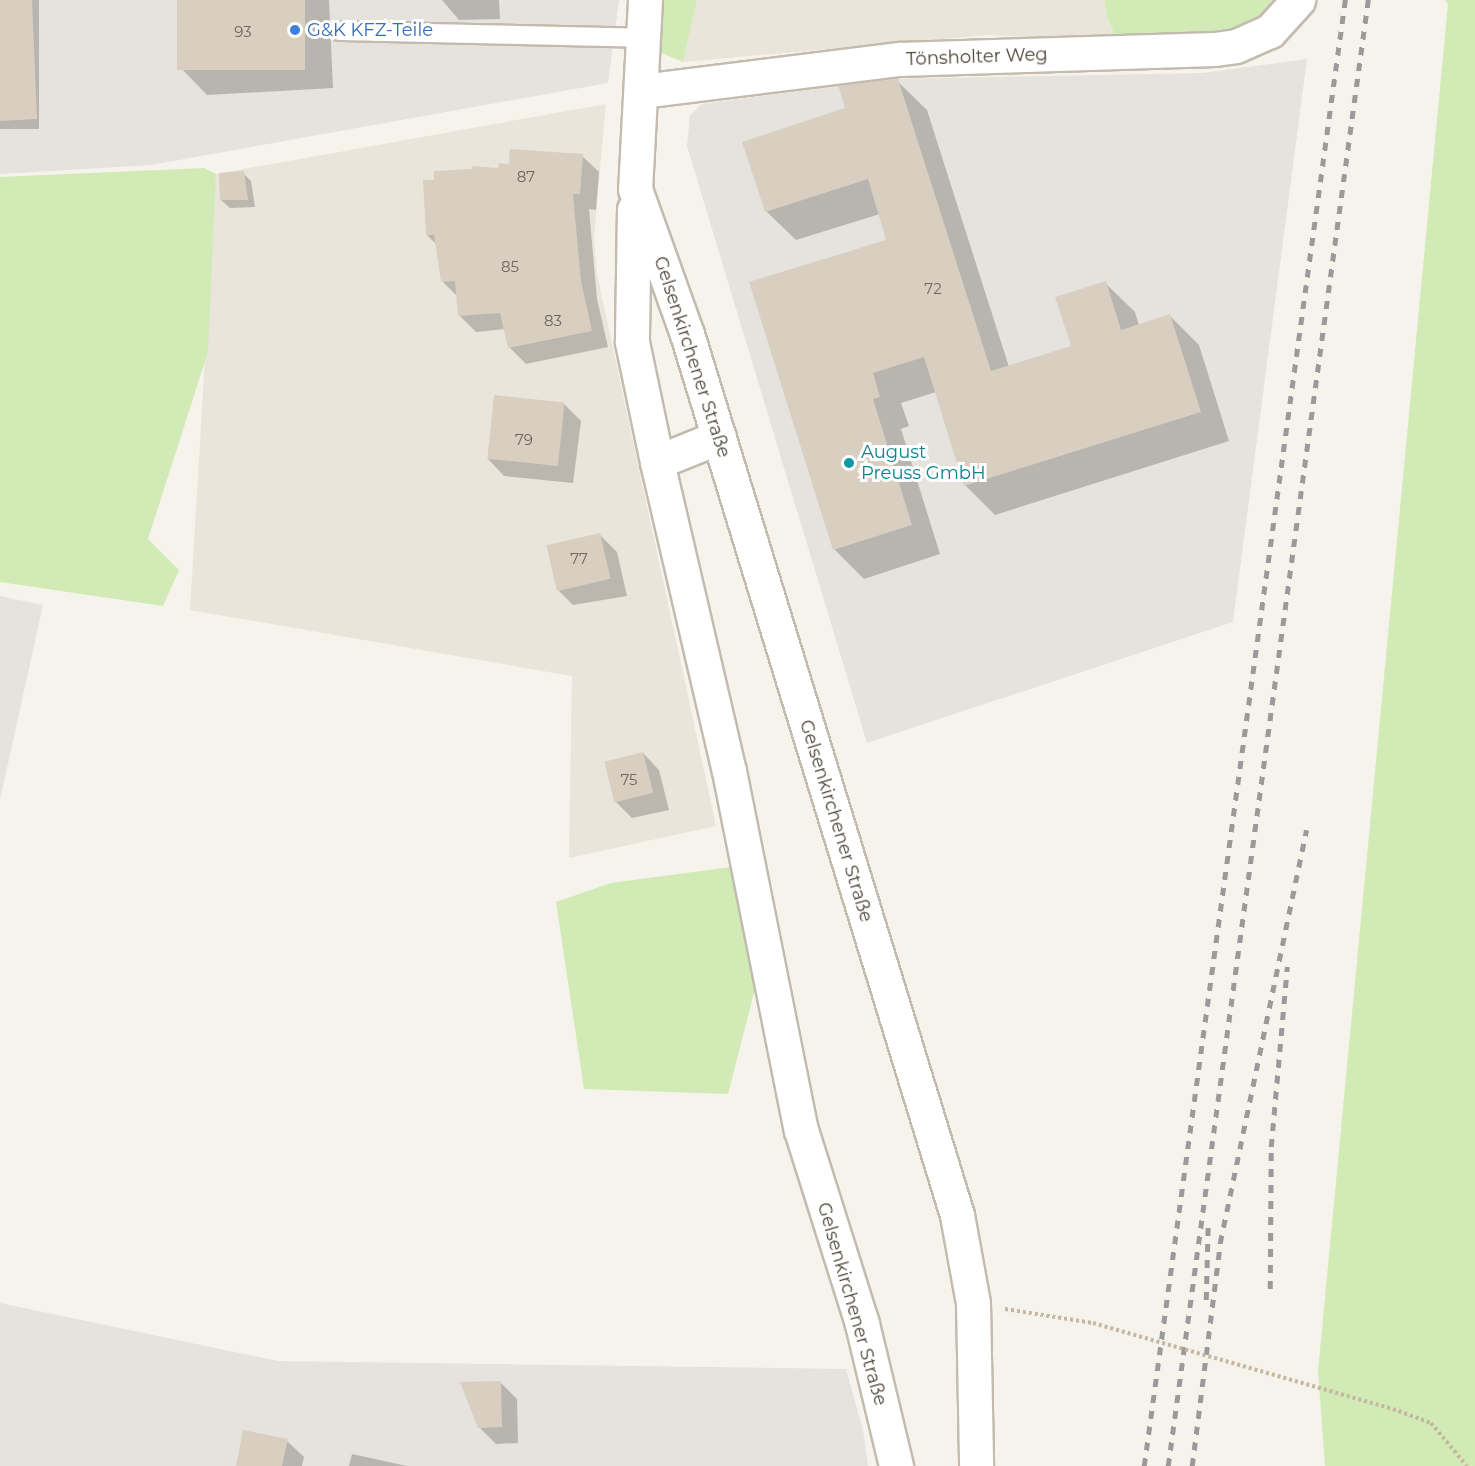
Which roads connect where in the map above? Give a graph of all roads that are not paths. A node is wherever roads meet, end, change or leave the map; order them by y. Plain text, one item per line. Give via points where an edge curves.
1 (645, 0) edge
2 (1298, 0) edge
3 (339, 31) dead end
4 (643, 38) junction
5 (641, 91) junction
6 (635, 189) junction
7 (719, 438) junction
8 (657, 462) junction
9 (896, 1466) edge
10 (976, 1466) edge

1 - 4 street, Gelsenkirchener Straße
2 - 5 street, Tönsholter Weg via 1270,31 1236,46 899,59
3 - 4 lane
4 - 5 street, Gelsenkirchener Straße
5 - 6 street, Gelsenkirchener Straße
6 - 7 street, Gelsenkirchener Straße
6 - 8 street, Gelsenkirchener Straße via 632,342
7 - 8 street
7 - 10 street, Gelsenkirchener Straße via 957,1215 973,1303
8 - 9 street, Gelsenkirchener Straße via 729,771 801,1130 862,1324

